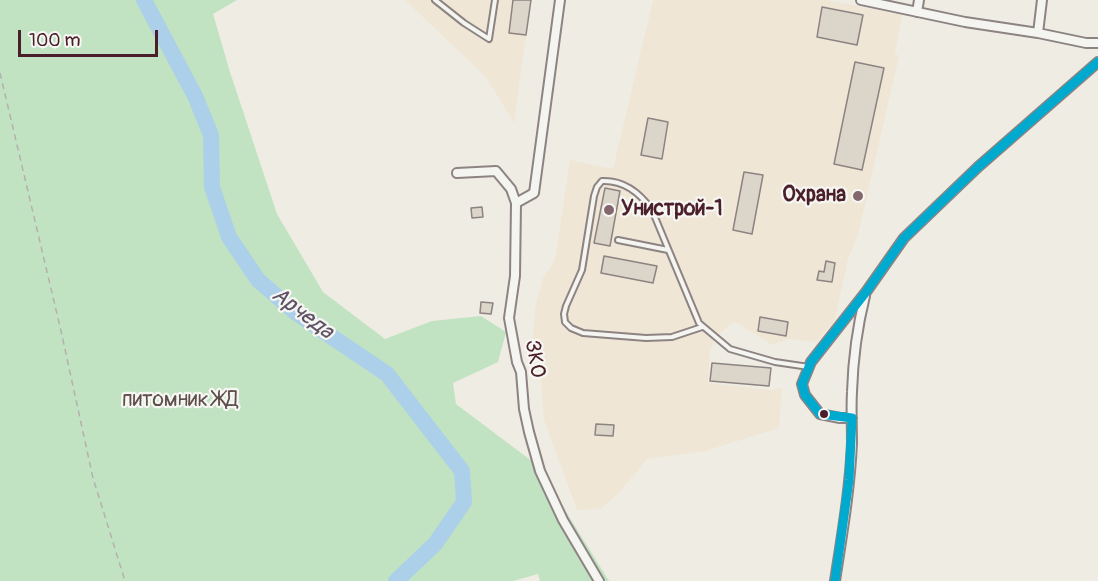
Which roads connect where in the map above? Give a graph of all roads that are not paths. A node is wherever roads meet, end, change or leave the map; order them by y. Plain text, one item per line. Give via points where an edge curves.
1 (435, 0) edge
2 (495, 0) edge
3 (560, 0) edge
4 (861, 0) edge
5 (919, 0) edge
6 (1042, 0) edge
7 (917, 12) junction
8 (1038, 33) junction
9 (1098, 43) edge
10 (1098, 62) edge
11 (457, 173) dead end
12 (516, 203) junction
13 (618, 240) dead end
14 (668, 250) junction
15 (866, 292) junction
16 (702, 327) junction
17 (809, 367) junction
18 (852, 418) junction
19 (599, 581) edge
20 (835, 581) edge

1 - 2 lane via 489,39
3 - 12 street via 534,192
4 - 7 street
5 - 7 street
6 - 8 street
7 - 8 street
8 - 9 street
10 - 15 street via 904,238
11 - 12 street via 496,171 511,189
12 - 19 street, ЗКО via 515,276 509,318 529,432 540,471 563,520
13 - 14 lane
14 - 16 lane
14 - 16 lane via 642,196 611,181 602,181 594,196 582,270 566,306 565,322 583,333 646,338 672,337
15 - 17 street
15 - 18 street via 858,323
16 - 17 lane via 730,349
17 - 18 street via 802,384 820,414
18 - 20 street

